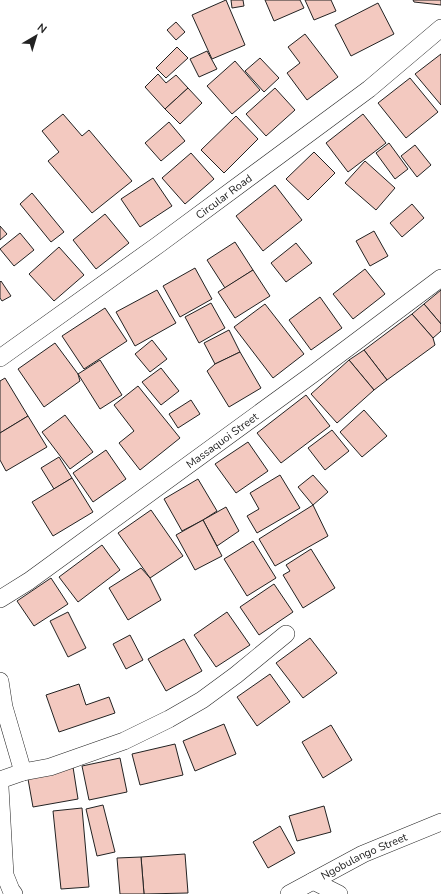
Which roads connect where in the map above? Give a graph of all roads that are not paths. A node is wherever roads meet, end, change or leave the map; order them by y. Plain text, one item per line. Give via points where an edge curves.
1 (441, 28) edge
2 (441, 278) edge
3 (0, 358) edge
4 (0, 599) edge
5 (286, 634) dead end
6 (0, 681) edge
7 (23, 772) junction
8 (0, 780) edge
9 (0, 787) edge
10 (441, 822) edge
11 (313, 881) junction
12 (14, 894) edge
13 (289, 894) edge
14 (339, 894) edge

1 - 3 street, Circular Road via 369,89
2 - 4 street, Massaquoi Street via 207,452 29,581
5 - 7 street via 202,700 169,719 124,741 50,767
6 - 7 street via 4,707
7 - 8 street
9 - 12 street via 5,874
10 - 11 street, Ngobulango Street via 363,854
11 - 13 street, Ngobulango Street
11 - 14 street

